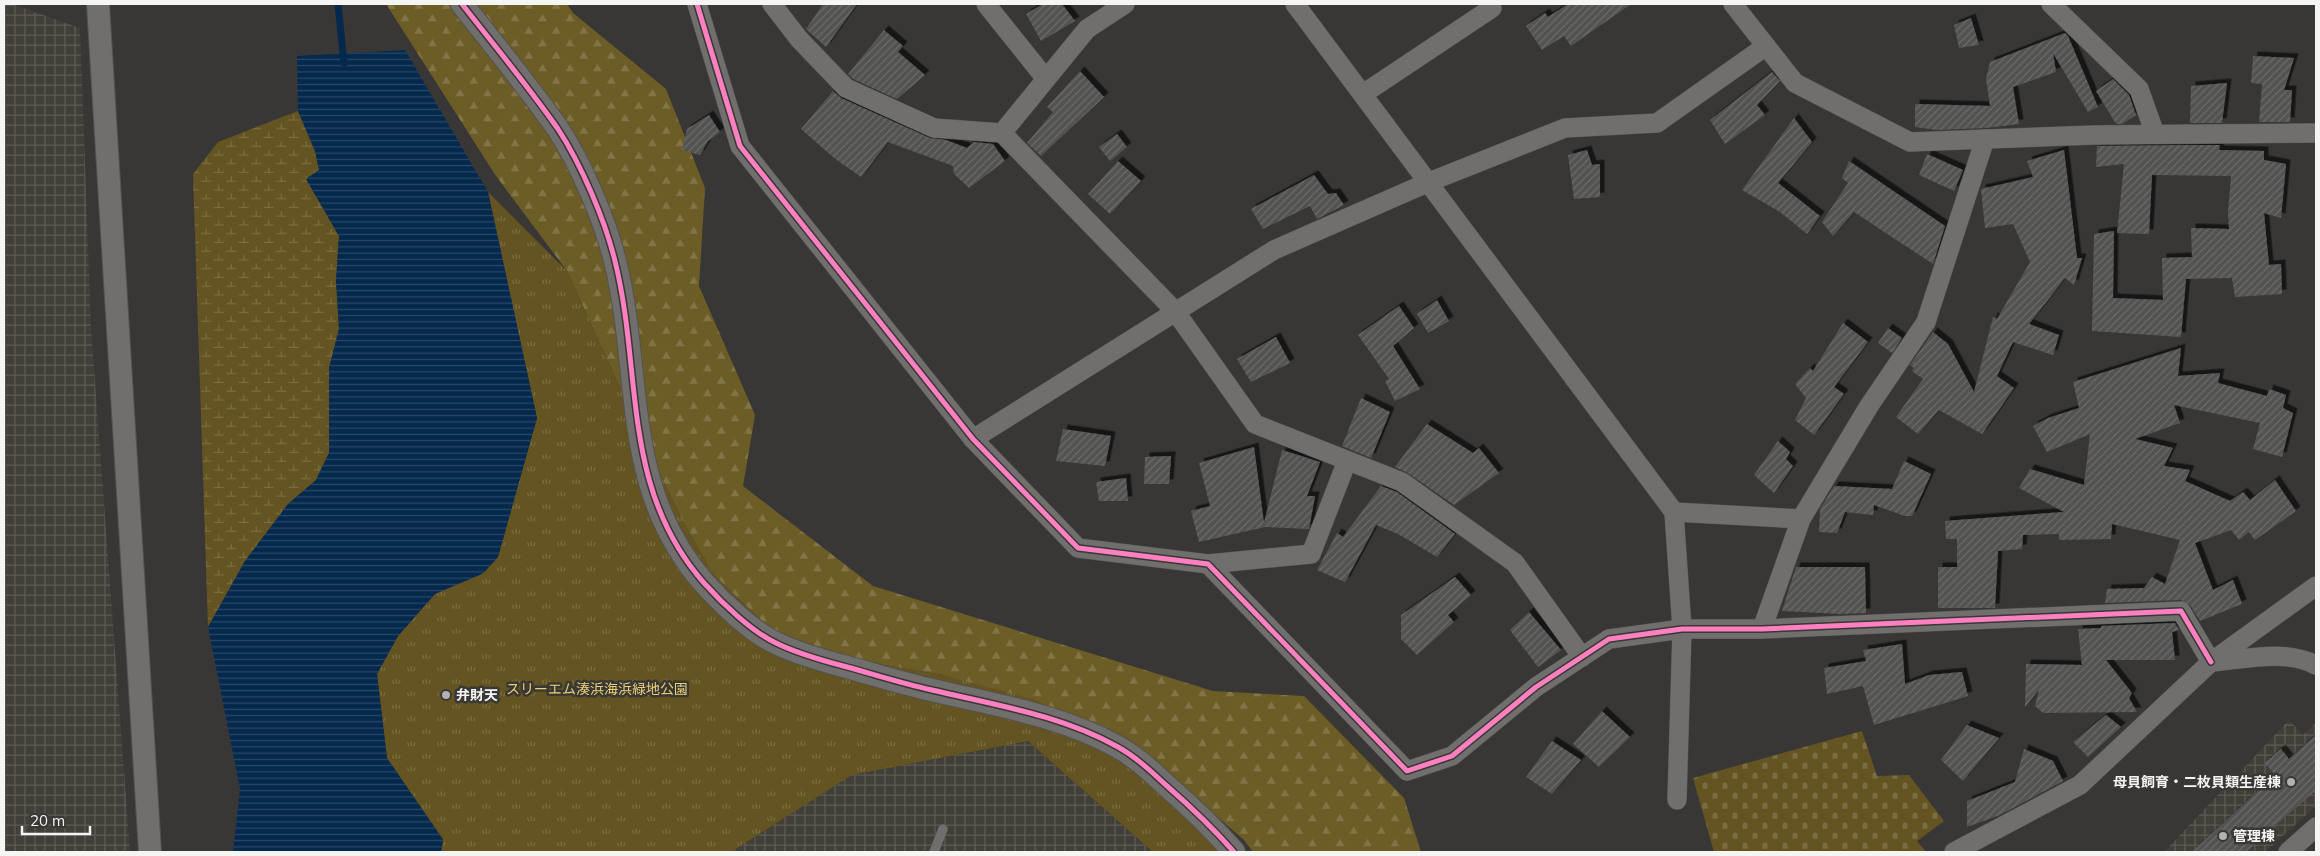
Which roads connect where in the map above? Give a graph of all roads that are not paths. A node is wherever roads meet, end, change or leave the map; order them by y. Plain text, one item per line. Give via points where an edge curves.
1 (98, 4) edge
2 (462, 4) edge
3 (697, 4) edge
4 (772, 4) edge
5 (986, 4) edge
6 (1125, 4) edge
7 (1295, 4) edge
8 (1732, 4) edge
9 (2052, 4) edge
10 (1492, 8) dead end
11 (1766, 46) junction
12 (1046, 80) junction
13 (1363, 94) junction
14 (2316, 133) edge
15 (1002, 134) junction
16 (2155, 134) junction
17 (1985, 139) junction
18 (1429, 182) junction
19 (1175, 311) junction
20 (973, 439) junction
21 (1347, 461) junction
22 (1674, 512) junction
23 (1801, 519) junction
24 (1208, 564) junction
25 (2316, 586) edge
26 (1682, 629) junction
27 (1762, 629) junction
28 (1582, 657) junction
29 (2211, 662) junction
30 (2316, 665) edge
31 (1677, 800) dead end
32 (2316, 827) edge
33 (943, 829) dead end
34 (2300, 848) edge
35 (150, 852) edge
36 (934, 852) edge
37 (1234, 852) edge
38 (1954, 852) edge

1 - 35 street
2 - 37 street via 559,131 602,221 615,260 624,305 645,469 652,492 677,544 704,582 737,615 774,642 822,660 928,690 1046,716 1120,748 1209,824
3 - 20 street via 740,146
4 - 15 street via 799,39 846,88 934,128
5 - 12 street
6 - 12 street via 1087,29
7 - 13 street
8 - 11 street
9 - 16 street via 2139,89
10 - 13 street
11 - 17 street via 1795,83 1910,142
11 - 18 street via 1657,123 1565,128
12 - 15 street
13 - 18 street
14 - 16 street
15 - 19 street
16 - 17 street
17 - 23 street via 1926,322 1869,406
18 - 19 street via 1274,250
18 - 22 street
19 - 20 street
19 - 21 street via 1254,424
20 - 24 street via 1078,548
21 - 24 street via 1311,554
21 - 28 street via 1402,482 1515,563
22 - 23 street
22 - 26 street
23 - 27 street
24 - 28 street via 1407,771 1452,756 1536,687
25 - 29 street
26 - 27 street
26 - 28 street via 1609,640
26 - 31 street
27 - 29 street via 2181,611
29 - 30 street via 2284,656
29 - 38 street via 2080,785
32 - 34 street
33 - 36 lane

